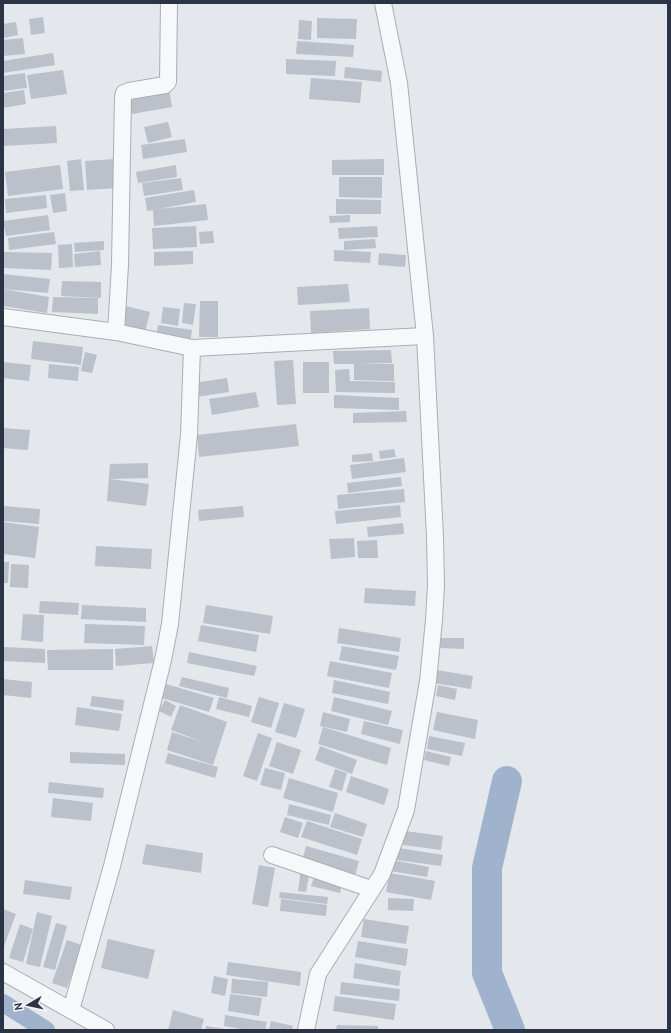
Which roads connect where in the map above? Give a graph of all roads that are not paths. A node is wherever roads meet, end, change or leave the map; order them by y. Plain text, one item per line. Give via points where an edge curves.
1 (169, 3) edge
2 (383, 3) edge
3 (3, 317) edge
4 (116, 332) junction
5 (425, 336) junction
6 (192, 348) junction
7 (272, 855) dead end
8 (371, 889) junction
9 (3, 972) edge
10 (71, 1010) junction
11 (106, 1030) edge
12 (306, 1030) edge

1 - 4 street via 168,82 165,85 129,91 124,93 123,97 120,265
2 - 5 street via 398,83
3 - 4 street
4 - 6 street
5 - 6 street
5 - 8 street via 436,585 428,681 406,810 386,864
6 - 10 street via 189,435 170,624 114,858
7 - 8 street
8 - 12 street via 318,974
9 - 10 street
10 - 11 street

